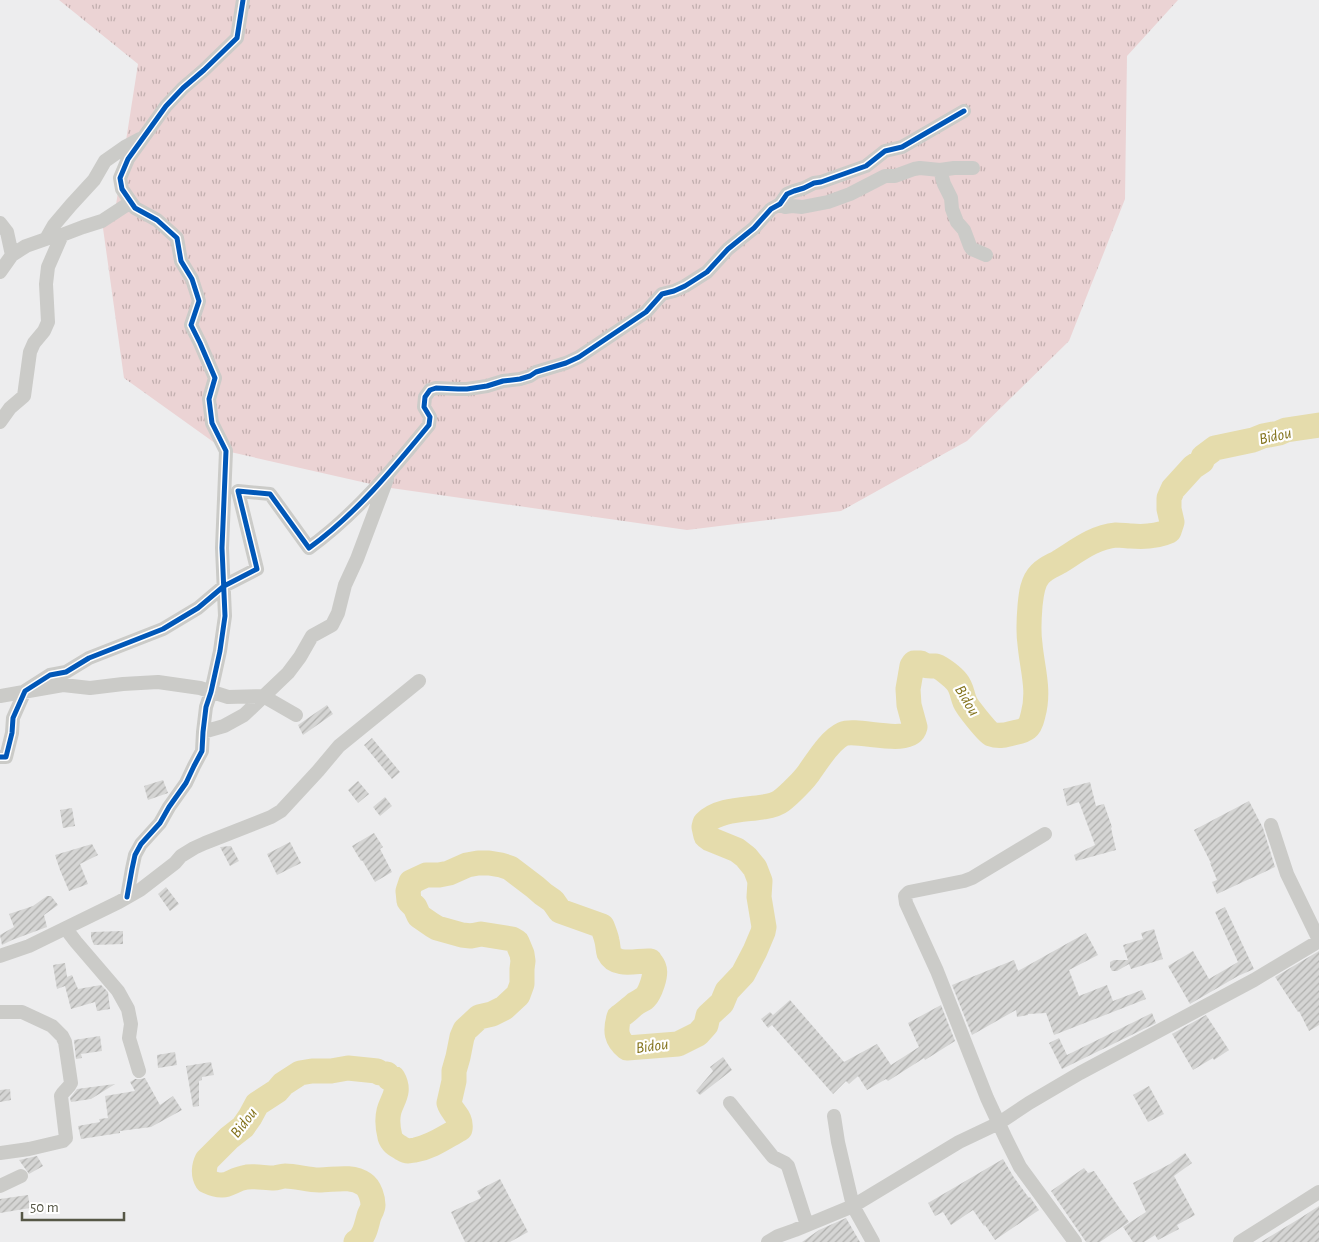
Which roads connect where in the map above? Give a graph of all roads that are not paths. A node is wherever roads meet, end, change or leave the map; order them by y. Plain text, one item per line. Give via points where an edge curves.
1 (243, 0) edge
2 (964, 111) dead end
3 (143, 138) junction
4 (973, 168) dead end
5 (940, 170) junction
6 (131, 202) junction
7 (780, 204) junction
8 (0, 223) edge
9 (12, 255) junction
10 (986, 255) dead end
11 (0, 272) edge
12 (0, 422) edge
13 (393, 470) junction
14 (224, 586) junction
15 (419, 681) dead end
16 (25, 691) junction
17 (212, 692) junction
18 (0, 696) edge
19 (263, 696) junction
20 (296, 715) dead end
21 (203, 732) junction
22 (0, 757) edge
23 (1270, 825) dead end
24 (1045, 834) dead end
25 (127, 897) junction
26 (66, 929) junction
27 (1319, 941) edge
28 (0, 956) edge
29 (0, 1012) edge
30 (139, 1071) dead end
31 (730, 1103) dead end
32 (834, 1116) dead end
33 (999, 1123) junction
34 (0, 1154) edge
35 (21, 1176) dead end
36 (0, 1186) edge
37 (1319, 1192) edge
38 (853, 1206) junction
39 (807, 1225) junction
40 (768, 1242) edge
41 (873, 1242) edge
42 (1075, 1242) edge
43 (1240, 1242) edge

1 - 3 street via 237,38 166,106
2 - 7 street via 902,147 885,151 866,166 788,194
3 - 6 street via 128,159 120,178 122,189
3 - 9 street via 105,161 94,180 54,225 46,239
4 - 5 street
5 - 7 street via 920,168 885,176 850,194 811,206 785,207
5 - 10 street via 957,222 972,249
6 - 12 street via 102,221 62,235 48,267 48,322 30,352 24,396
6 - 14 street via 177,238 180,261 192,279 199,302 191,325 215,378 209,398 212,423 226,451 222,548
7 - 13 street via 728,249 707,272 674,292 662,294 646,312 579,357 520,379 467,389 430,390 424,407 430,417 429,425
8 - 9 street via 7,232
9 - 11 street
13 - 14 street via 329,533 309,548 270,494 238,491 256,569
13 - 19 street via 332,625 312,636 288,673
14 - 16 street via 198,608 163,629 89,658 66,672 50,675
14 - 17 street via 225,616
15 - 25 street via 338,746 280,811 194,848
16 - 17 street via 63,684 90,688 158,682
16 - 18 street
16 - 22 street via 13,718 6,757
17 - 19 street via 228,697
17 - 21 street via 206,707
19 - 20 street
19 - 21 street via 244,715 224,726
21 - 25 street via 202,751 186,783 135,855
23 - 27 street via 1287,874
24 - 33 street via 972,878 909,892 905,896
25 - 26 street
26 - 28 street
26 - 30 street via 118,991 128,1009 129,1038
27 - 33 street via 1101,1061
29 - 34 street via 22,1012 52,1026 62,1036 71,1083 61,1096 66,1138 63,1141
31 - 39 street via 773,1157 788,1166
32 - 38 street
33 - 38 street via 959,1142
33 - 42 street via 1020,1167
35 - 36 street
37 - 43 street
38 - 39 street
38 - 41 street
39 - 40 street

